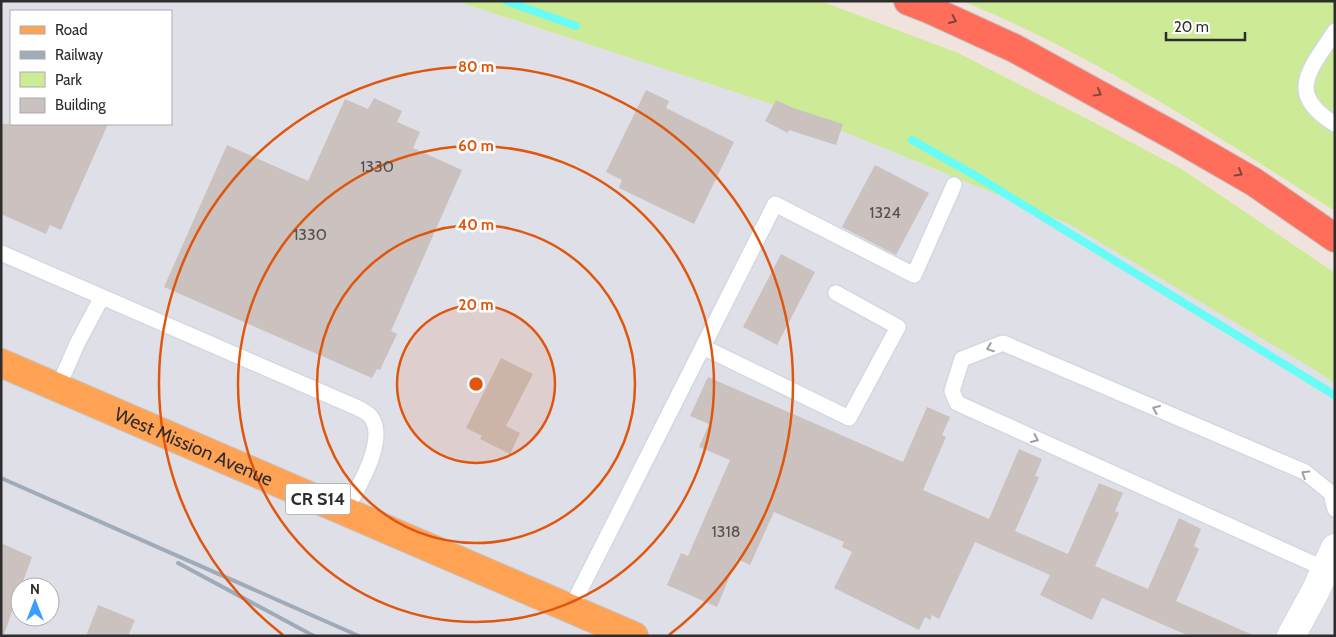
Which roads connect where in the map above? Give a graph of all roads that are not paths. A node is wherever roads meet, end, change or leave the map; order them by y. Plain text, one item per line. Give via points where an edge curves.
1 (908, 1) edge
2 (1335, 31) edge
3 (1335, 124) edge
4 (954, 185) dead end
5 (1335, 238) edge
6 (1, 253) edge
7 (836, 293) dead end
8 (102, 297) junction
9 (703, 347) junction
10 (1, 363) edge
11 (58, 387) junction
12 (1335, 509) edge
13 (346, 511) junction
14 (1330, 558) edge
15 (571, 608) junction
16 (634, 636) edge
17 (1291, 636) edge

1 -> 5 highway via 1014,48 1102,95 1254,182
2 - 3 lane via 1309,71 1305,90 1316,110
4 - 9 lane via 914,275 775,204
6 - 8 lane
7 - 9 lane via 898,327 849,418
8 - 11 lane
8 - 13 lane via 358,408 371,417 377,434 365,474
9 - 15 lane
10 - 11 main road, West Mission Avenue / CR S14
11 - 13 main road, West Mission Avenue / CR S14
12 -> 14 lane via 1331,493 1304,472 1003,343 962,359 952,391 957,404
13 - 15 main road, West Mission Avenue / CR S14
14 - 17 street
15 - 16 main road, West Mission Avenue / CR S14

